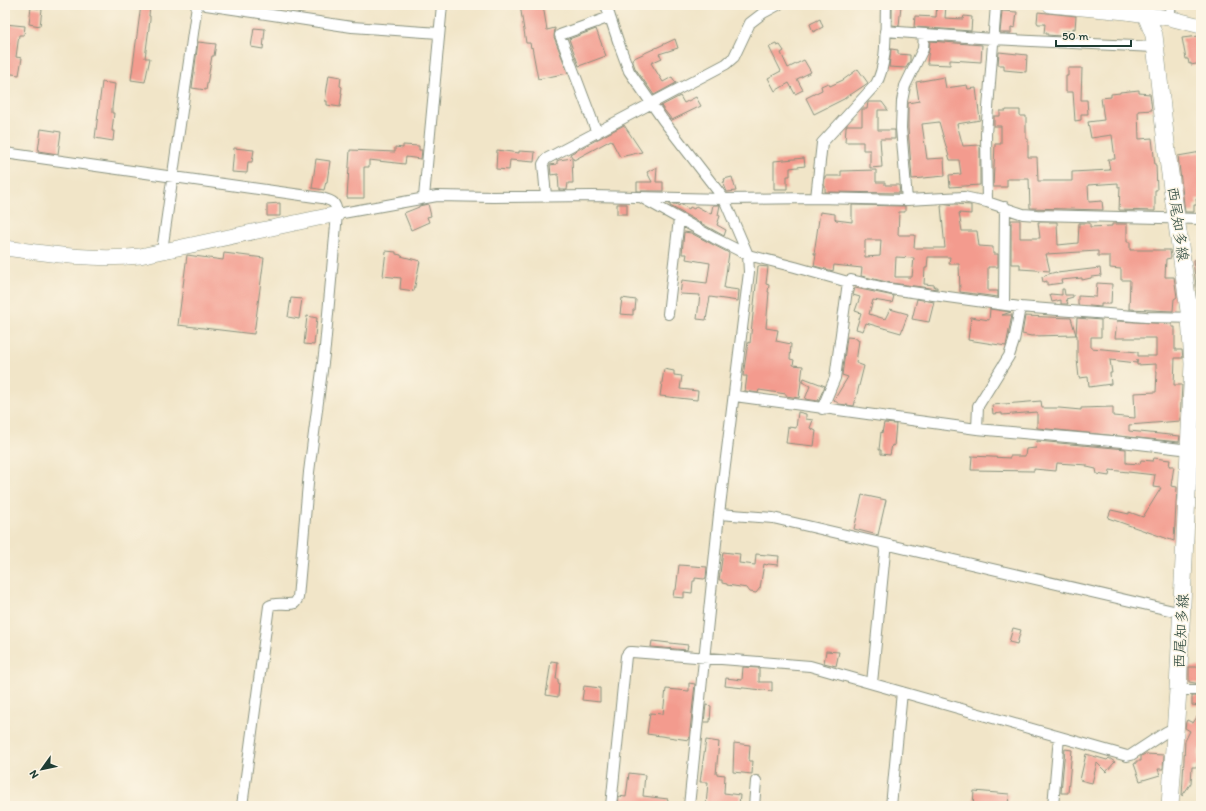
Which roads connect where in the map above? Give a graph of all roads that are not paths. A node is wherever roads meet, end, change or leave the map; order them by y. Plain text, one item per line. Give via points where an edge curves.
1 (197, 5) edge
2 (206, 5) edge
3 (442, 5) edge
4 (606, 5) edge
5 (778, 5) edge
6 (886, 5) edge
7 (996, 5) edge
8 (1050, 5) edge
9 (1144, 10) edge
10 (1170, 11) edge
11 (610, 17) junction
12 (1201, 26) edge
13 (885, 32) junction
14 (439, 33) junction
15 (924, 34) junction
16 (993, 39) junction
17 (1154, 47) junction
18 (651, 104) junction
19 (597, 133) junction
20 (5, 154) edge
21 (172, 178) junction
22 (546, 196) junction
23 (424, 197) junction
24 (640, 197) junction
25 (724, 198) junction
26 (816, 198) junction
27 (907, 200) junction
28 (987, 202) junction
29 (1004, 207) junction
30 (337, 214) junction
31 (1177, 218) junction
32 (679, 219) junction
33 (1201, 219) edge
34 (5, 248) edge
35 (162, 252) junction
36 (748, 255) junction
37 (848, 282) junction
38 (1004, 305) junction
39 (1020, 307) junction
40 (668, 314) dead end
41 (1196, 318) edge
42 (735, 396) junction
43 (822, 409) junction
44 (976, 429) junction
45 (1190, 450) junction
46 (720, 514) junction
47 (884, 545) junction
48 (1182, 613) junction
49 (705, 658) junction
50 (872, 683) junction
51 (1178, 690) junction
52 (1201, 690) edge
53 (902, 692) junction
54 (1176, 727) junction
55 (1059, 737) junction
56 (756, 781) dead end
57 (242, 806) edge
58 (611, 806) edge
59 (689, 806) edge
60 (754, 806) edge
61 (891, 806) edge
62 (1053, 806) edge
63 (1170, 806) edge

1 - 21 street
2 - 14 street via 352,27
3 - 14 street
4 - 11 street
5 - 18 street via 750,23 734,57 726,64
6 - 13 street
7 - 16 street
8 - 9 street
9 - 10 street
9 - 17 main road, 西尾知多線 via 1154,35
10 - 12 street
11 - 18 street via 629,71
11 - 19 street via 560,35
13 - 15 street
13 - 26 street via 881,76 822,143
14 - 23 street
15 - 16 street
15 - 27 street via 923,49 905,86 902,101 901,128
16 - 17 street
16 - 28 street via 986,134
17 - 31 main road, 西尾知多線
18 - 19 street
18 - 25 street
19 - 22 street via 546,159 543,164
20 - 21 street
21 - 30 street via 322,198 337,206
21 - 35 street
22 - 23 street
22 - 24 street
23 - 30 street
24 - 25 street
24 - 32 street
25 - 26 street
25 - 36 street
26 - 27 street
27 - 28 street via 964,197
28 - 29 street
29 - 31 street via 1023,214 1037,215
29 - 38 street
30 - 35 street
30 - 57 street via 298,598 295,603 289,605 274,603 269,606
31 - 33 street
31 - 41 main road, 西尾知多線
32 - 36 street
32 - 40 street
34 - 35 street via 98,258 127,258
36 - 37 street
36 - 42 street via 749,272
37 - 38 street via 851,280 890,289
37 - 43 street via 835,378
38 - 39 street
39 - 41 street via 1146,317
39 - 44 street via 1013,348 978,406
41 - 45 main road, 西尾知多線
42 - 43 street
42 - 46 street
43 - 44 street
44 - 45 street
45 - 48 main road, 西尾知多線
46 - 47 street via 773,518
46 - 49 street
47 - 48 street
47 - 50 street
48 - 51 main road, 西尾知多線
49 - 50 street via 810,666
49 - 58 street via 632,652 627,654
49 - 59 street
50 - 53 street
51 - 52 street
51 - 54 main road, 西尾知多線
53 - 55 street
53 - 61 street
54 - 55 street via 1127,756
54 - 63 main road, 西尾知多線
55 - 62 street
56 - 60 street

